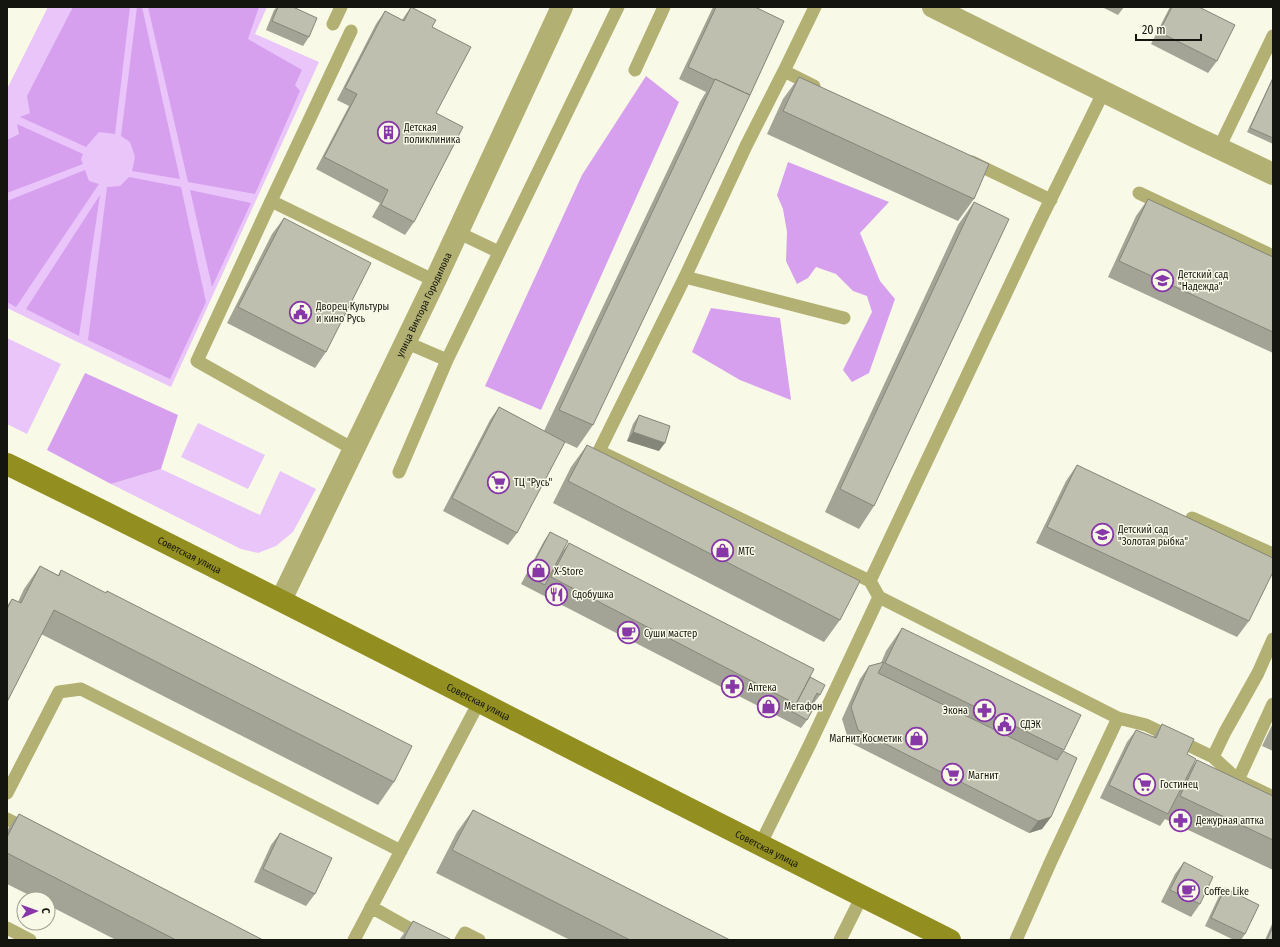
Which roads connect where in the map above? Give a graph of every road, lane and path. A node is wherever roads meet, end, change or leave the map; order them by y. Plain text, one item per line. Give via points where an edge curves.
1 (341, 7) edge
2 (562, 7) edge
3 (618, 7) edge
4 (664, 7) edge
5 (815, 7) edge
6 (934, 7) edge
7 (333, 24) dead end
8 (351, 31) dead end
9 (1273, 36) edge
10 (636, 70) dead end
11 (784, 71) junction
12 (828, 92) edge
13 (1104, 92) junction
14 (1219, 148) junction
15 (964, 158) edge
16 (1273, 174) edge
17 (1139, 193) dead end
18 (1051, 200) junction
19 (271, 201) junction
20 (457, 232) junction
21 (499, 252) junction
22 (1273, 256) edge
23 (685, 277) junction
24 (435, 281) junction
25 (844, 318) dead end
26 (405, 342) junction
27 (447, 360) junction
28 (353, 449) junction
29 (7, 464) edge
30 (399, 472) dead end
31 (1192, 518) edge
32 (1273, 554) edge
33 (870, 581) junction
34 (879, 597) junction
35 (281, 600) junction
36 (1273, 639) edge
37 (479, 702) junction
38 (1273, 704) edge
39 (1118, 718) junction
40 (1213, 756) junction
41 (1238, 780) junction
42 (7, 793) edge
43 (1273, 797) edge
44 (7, 819) edge
45 (42, 837) edge
46 (760, 845) junction
47 (401, 851) junction
48 (862, 896) junction
49 (371, 907) junction
50 (7, 928) edge
51 (30, 940) edge
52 (354, 940) edge
53 (430, 940) edge
54 (461, 940) edge
55 (479, 940) edge
56 (840, 940) edge
57 (950, 940) edge
58 (1016, 940) edge

1 - 7 lane
2 - 20 street, улица Виктора Городилова
3 - 21 lane
4 - 10 lane
5 - 11 lane
6 - 13 street
8 - 19 lane
9 - 14 lane
11 - 12 lane
11 - 23 lane
13 - 14 street
13 - 18 lane
14 - 16 street
15 - 18 lane
17 - 22 lane
18 - 33 lane
19 - 24 lane
19 - 28 lane via 197,361
20 - 21 lane
20 - 24 street, улица Виктора Городилова
21 - 27 lane
23 - 25 lane
23 - 33 lane via 599,450
24 - 26 street, улица Виктора Городилова
26 - 27 lane
26 - 28 street, улица Виктора Городилова
27 - 30 lane
28 - 35 street, улица Виктора Городилова
29 - 35 main road, Советская улица
31 - 32 lane
33 - 34 lane
34 - 39 lane
34 - 46 lane
35 - 37 main road, Советская улица
36 - 40 lane via 1258,673
37 - 46 main road, Советская улица
37 - 47 lane
38 - 41 lane
39 - 40 lane via 1146,725
39 - 58 lane
40 - 41 lane
41 - 43 lane
42 - 47 lane via 59,692 81,689
44 - 45 lane
46 - 48 main road, Советская улица
47 - 49 lane
48 - 56 lane
48 - 57 main road, Советская улица
49 - 52 lane
49 - 53 lane
50 - 51 lane
54 - 55 lane via 465,933

